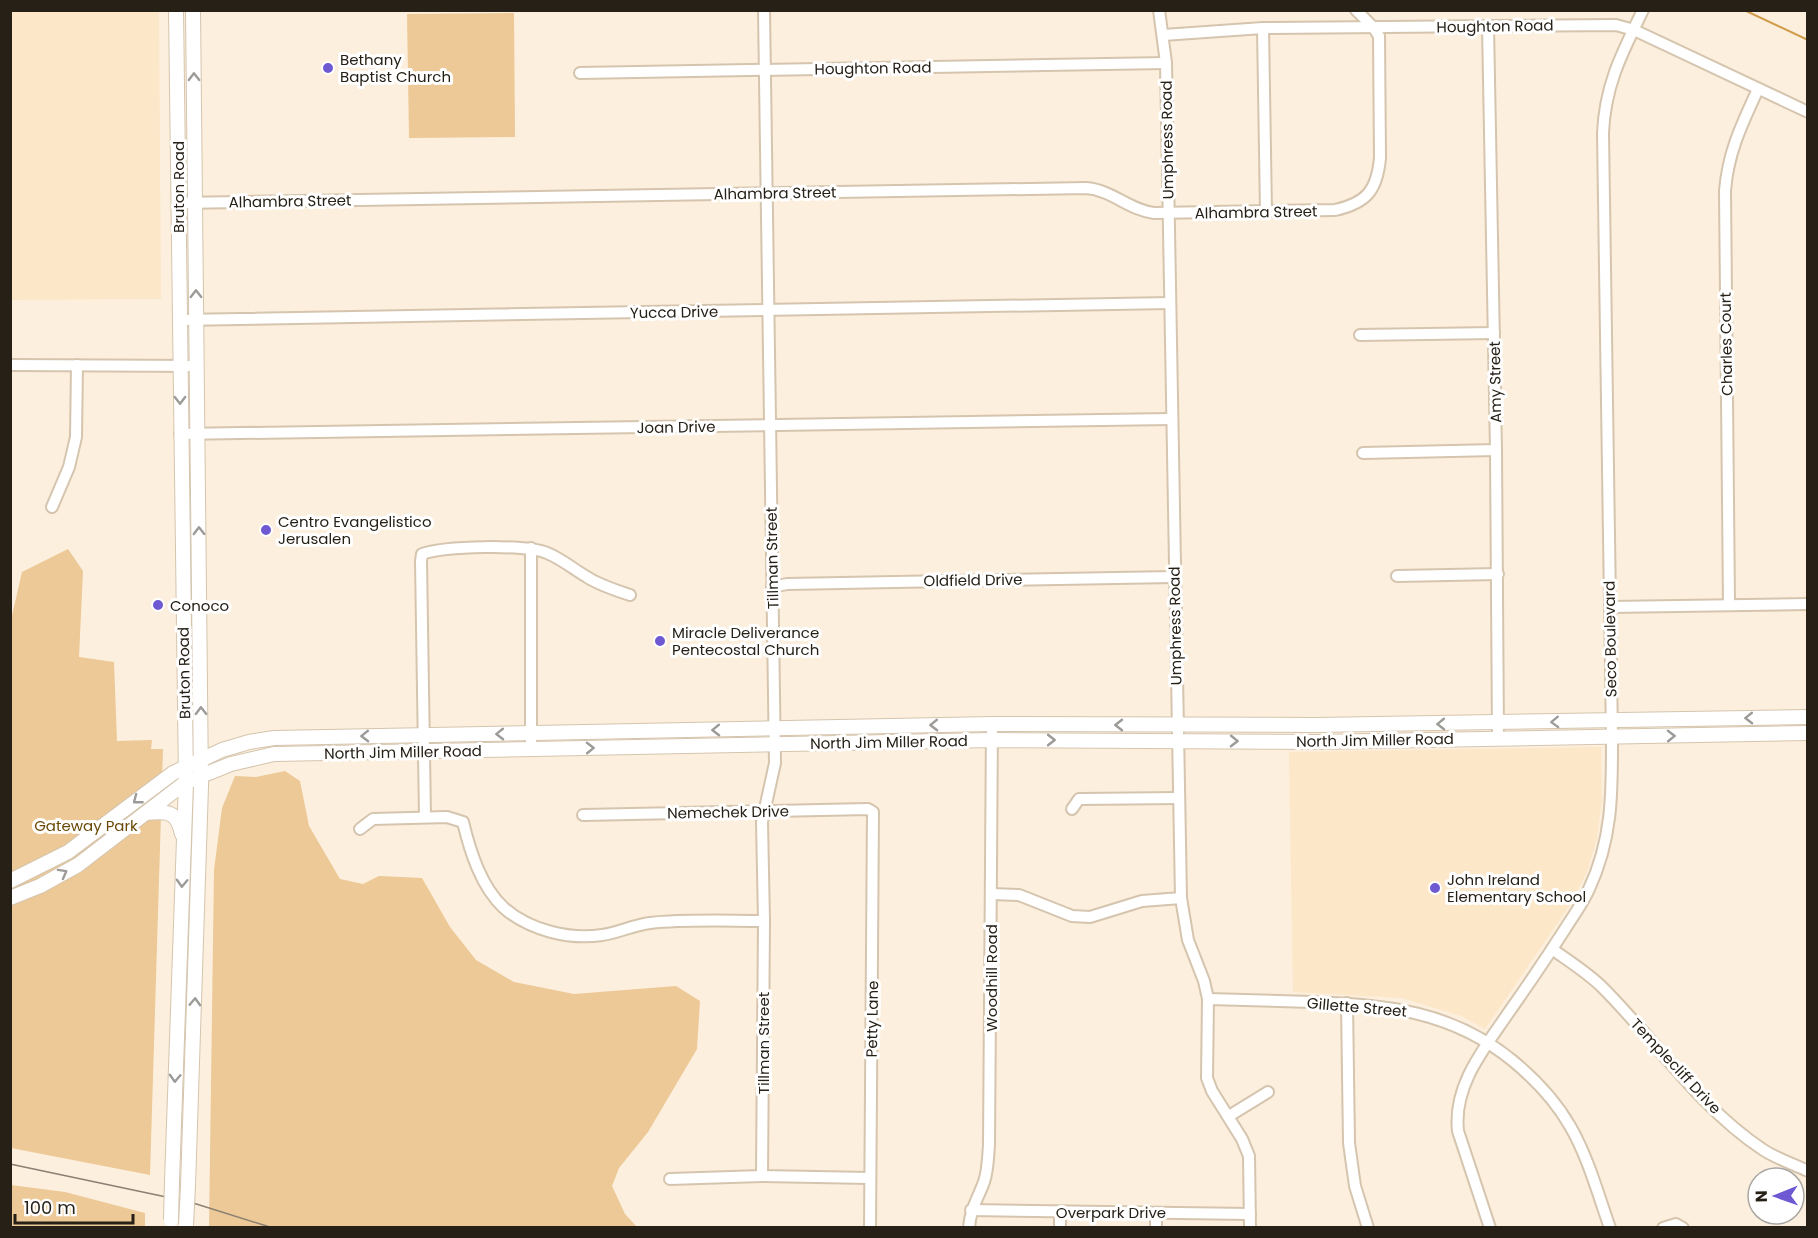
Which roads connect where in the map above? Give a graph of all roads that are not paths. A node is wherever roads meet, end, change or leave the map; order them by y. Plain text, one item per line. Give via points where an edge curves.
1 (176, 10) edge
2 (193, 10) edge
3 (764, 10) edge
4 (1159, 10) edge
5 (1356, 10) edge
6 (1643, 10) edge
7 (1488, 26) junction
8 (1373, 27) junction
9 (1263, 28) junction
10 (1634, 30) junction
11 (1163, 35) junction
12 (1166, 63) junction
13 (765, 70) junction
14 (580, 73) dead end
15 (1758, 89) junction
16 (1808, 112) edge
17 (177, 134) junction
18 (194, 135) junction
19 (766, 193) junction
20 (178, 203) junction
21 (195, 203) junction
22 (1266, 212) junction
23 (1169, 213) junction
24 (1170, 303) junction
25 (768, 310) junction
26 (179, 320) junction
27 (196, 320) junction
28 (1494, 333) junction
29 (1360, 335) dead end
30 (10, 365) edge
31 (77, 365) junction
32 (179, 366) junction
33 (197, 366) junction
34 (1171, 419) junction
35 (770, 425) junction
36 (180, 434) junction
37 (198, 434) junction
38 (1496, 450) junction
39 (1363, 453) dead end
40 (52, 507) dead end
41 (531, 548) junction
42 (182, 564) junction
43 (199, 564) junction
44 (1498, 574) junction
45 (1397, 576) dead end
46 (1173, 577) junction
47 (772, 587) junction
48 (630, 595) dead end
49 (1729, 604) junction
50 (1808, 604) edge
51 (1610, 607) junction
52 (1808, 717) edge
53 (1611, 720) junction
54 (1499, 723) junction
55 (992, 724) junction
56 (1177, 725) junction
57 (1316, 725) junction
58 (774, 729) junction
59 (531, 733) junction
60 (1808, 733) edge
61 (423, 735) junction
62 (310, 737) junction
63 (1612, 737) junction
64 (1498, 738) junction
65 (992, 740) junction
66 (1178, 740) junction
67 (1317, 742) junction
68 (774, 745) junction
69 (531, 749) junction
70 (423, 752) junction
71 (310, 753) junction
72 (201, 758) junction
73 (185, 767) junction
74 (201, 775) junction
75 (186, 783) junction
76 (1179, 798) junction
77 (1072, 809) dead end
78 (765, 811) junction
79 (872, 812) joint
80 (146, 813) junction
81 (583, 815) dead end
82 (425, 818) junction
83 (360, 829) dead end
84 (183, 843) junction
85 (10, 881) edge
86 (991, 894) junction
87 (10, 898) edge
88 (1181, 898) junction
89 (764, 921) junction
90 (1552, 949) junction
91 (1208, 999) junction
92 (1347, 1003) junction
93 (1489, 1042) junction
94 (1268, 1092) dead end
95 (1229, 1116) junction
96 (1808, 1171) edge
97 (762, 1176) junction
98 (870, 1178) junction
99 (670, 1179) dead end
100 (971, 1210) junction
101 (1060, 1212) junction
102 (1156, 1213) junction
103 (1250, 1214) junction
104 (171, 1223) edge
105 (186, 1226) edge
106 (870, 1227) edge
107 (969, 1227) edge
108 (1060, 1227) edge
109 (1156, 1227) edge
110 (1250, 1227) edge
111 (1368, 1227) edge
112 (1490, 1227) edge
113 (1610, 1227) edge
114 (1663, 1227) edge
115 (1683, 1227) edge

1 - 17 main road, Bruton Road
18 -> 2 main road, Bruton Road
3 - 13 street, Tillman Street
4 - 11 street, Umphress Road
5 - 8 street
6 - 10 street, Seco Boulevard
7 - 8 street, Houghton Road
7 - 10 street, Houghton Road via 1608,24
7 - 28 street, Amy Street
8 - 9 street, Houghton Road
8 - 22 street, Alhambra Street via 1379,36 1380,158 1373,189 1350,207
9 - 11 street, Houghton Road
9 - 22 street
10 - 15 street, Houghton Road
10 - 51 street, Seco Boulevard via 1610,83 1603,126
11 - 12 street, Umphress Road
12 - 13 street, Houghton Road
12 - 23 street, Umphress Road
13 - 14 street, Houghton Road
13 - 19 street, Tillman Street
15 - 16 street, Houghton Road
15 - 49 street, Charles Court via 1726,168
17 - 18 main road
17 - 20 main road, Bruton Road
18 - 21 main road, Bruton Road
19 - 21 street, Alhambra Street
19 - 23 street, Alhambra Street via 1086,188 1111,194 1144,212
19 - 25 street, Tillman Street
20 - 21 street, Alhambra Street
20 - 26 main road, Bruton Road
27 -> 21 main road, Bruton Road
22 - 23 street, Alhambra Street
23 - 24 street, Umphress Road
24 - 25 street, Yucca Drive
24 - 34 street, Umphress Road
25 - 27 street, Yucca Drive
25 - 35 street, Tillman Street
26 - 27 street, Yucca Drive
26 - 32 main road, Bruton Road
27 - 33 main road, Bruton Road
28 - 29 street
28 - 38 street, Amy Street
30 - 31 street
31 - 32 street
31 - 40 street via 76,437 69,467
32 - 33 street
32 -> 36 main road, Bruton Road
33 - 37 main road, Bruton Road
34 - 35 street, Joan Drive
34 - 46 street, Umphress Road
35 - 37 street, Joan Drive
35 - 47 street, Tillman Street
36 - 37 street, Joan Drive
36 - 42 main road, Bruton Road
43 -> 37 main road, Bruton Road
38 - 39 street
38 - 44 street, Amy Street
41 - 48 street
41 - 59 street
41 - 61 street via 447,549 422,554
42 - 43 main road
42 - 73 main road, Bruton Road
72 -> 43 main road, Bruton Road
44 - 45 street
44 - 54 street, Amy Street
46 - 47 street, Oldfield Drive
46 - 56 street, Umphress Road
47 - 58 street, Tillman Street
49 - 50 street
49 - 51 street
51 - 53 street, Seco Boulevard
52 -> 53 main road, North Jim Miller Road
53 -> 54 main road, North Jim Miller Road
53 - 63 street, Seco Boulevard
54 -> 57 main road, North Jim Miller Road
54 - 64 street, Amy Street
56 -> 55 main road, North Jim Miller Road
55 -> 58 main road, North Jim Miller Road
55 - 65 street, Woodhill Road
56 - 57 main road, North Jim Miller Road
56 - 66 street, Umphress Road
57 - 67 main road
58 -> 59 main road, North Jim Miller Road
58 - 68 street, Tillman Street
59 -> 61 main road, North Jim Miller Road
59 - 69 street
63 -> 60 main road, North Jim Miller Road
61 -> 62 main road, North Jim Miller Road
61 - 70 street
62 - 71 main road
62 - 72 main road, North Jim Miller Road via 249,742
63 - 64 main road, North Jim Miller Road
63 - 90 street, Seco Boulevard via 1612,805 1602,854 1589,890
64 - 67 main road, North Jim Miller Road
65 -> 66 main road, North Jim Miller Road
65 - 68 main road, North Jim Miller Road
65 - 86 street, Woodhill Road
66 -> 67 main road, North Jim Miller Road
66 - 76 street, Umphress Road
69 -> 68 main road, North Jim Miller Road
68 - 78 street, Tillman Street via 774,771
69 - 70 main road, North Jim Miller Road
70 - 71 main road, North Jim Miller Road
70 - 82 street
71 - 74 main road, North Jim Miller Road via 261,756
72 - 73 main road, North Jim Miller Road
72 - 74 main road, Bruton Road
73 - 75 main road, Bruton Road
73 -> 85 main road, North Jim Miller Road via 68,852
74 - 75 main road, North Jim Miller Road
105 -> 74 main road, Bruton Road, bridge
75 - 80 main road, North Jim Miller Road
75 - 84 main road, Bruton Road
76 - 77 street via 1079,799
76 - 88 street, Umphress Road
78 - 79 street, Nemechek Drive
78 - 81 street, Nemechek Drive
78 - 89 street, Tillman Street
79 - 98 street, Petty Lane
80 - 84 main road via 165,812 177,819
87 -> 80 main road, North Jim Miller Road via 78,865
82 - 83 street via 373,819
82 - 89 street via 447,817 463,822 474,860 503,907 526,923 553,933 604,935 664,921
84 -> 104 main road, Bruton Road, bridge
86 - 88 street via 1019,895 1072,916 1090,917 1142,901
86 - 100 street, Woodhill Road via 988,1165
88 - 91 street, Umphress Road via 1188,940
89 - 97 street, Tillman Street
90 - 93 street, Seco Boulevard
90 - 96 street, Templecliff Drive via 1603,988 1732,1126 1763,1150
91 - 92 street, Gillette Street
91 - 95 street, Umphress Road via 1207,1078
92 - 93 street, Gillette Street via 1414,1011
92 - 111 street via 1349,1143 1355,1186
93 - 112 street, Seco Boulevard via 1468,1074 1456,1117 1461,1145
93 - 113 street, Gillette Street via 1524,1070 1557,1105 1581,1149
94 - 95 street
95 - 103 street, Umphress Road via 1249,1156
97 - 98 street
97 - 99 street
98 - 106 street, Petty Lane
100 - 101 street, Overpark Drive
100 - 107 street, Woodhill Road
101 - 102 street, Overpark Drive
101 - 108 street
102 - 103 street, Overpark Drive
102 - 109 street
103 - 110 street, Umphress Road
114 - 115 street

